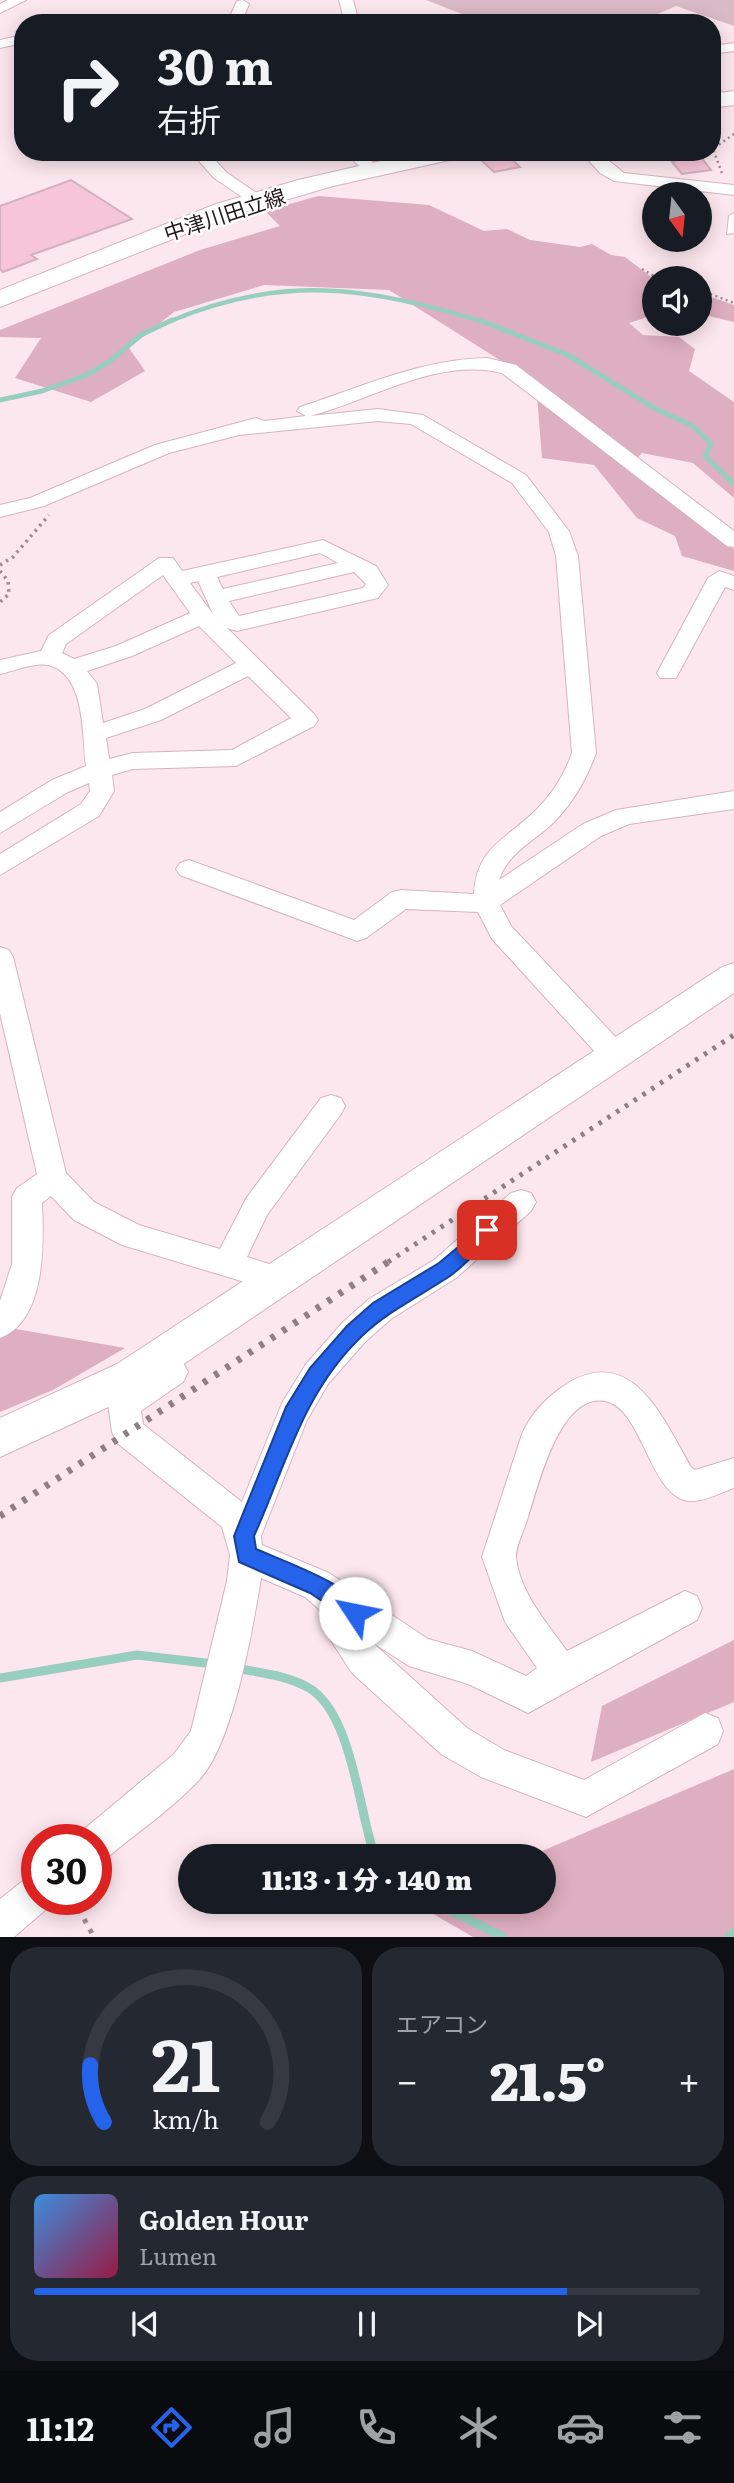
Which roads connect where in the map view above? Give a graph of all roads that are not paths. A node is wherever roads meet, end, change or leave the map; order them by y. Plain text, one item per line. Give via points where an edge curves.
1 (19, 0) edge
2 (242, 4) dead end
3 (0, 9) edge
4 (238, 14) edge
5 (208, 161) edge
6 (362, 161) edge
7 (598, 161) edge
8 (731, 190) edge
9 (257, 200) junction
10 (734, 216) edge
11 (730, 232) dead end
12 (0, 299) edge
13 (240, 429) junction
14 (0, 511) edge
15 (734, 541) edge
16 (352, 562) junction
17 (205, 573) junction
18 (177, 579) junction
19 (734, 583) edge
20 (209, 607) junction
21 (49, 656) junction
22 (249, 666) junction
23 (0, 667) edge
24 (72, 668) junction
25 (668, 673) dead end
26 (94, 733) junction
27 (99, 770) junction
28 (734, 800) edge
29 (0, 824) edge
30 (0, 866) edge
31 (189, 869) dead end
32 (486, 902) junction
33 (0, 957) edge
34 (734, 976) edge
35 (616, 1056) junction
36 (331, 1105) dead end
37 (53, 1179) junction
38 (521, 1202) dead end
39 (228, 1264) junction
40 (281, 1280) junction
41 (0, 1324) edge
42 (163, 1356) junction
43 (0, 1438) edge
44 (734, 1473) edge
45 (245, 1546) junction
46 (334, 1599) junction
47 (685, 1608) dead end
48 (561, 1673) junction
49 (705, 1731) dead end
50 (112, 1830) edge
51 (21, 1906) edge
52 (0, 1924) edge

1 - 3 street
2 - 4 street
5 - 9 street
6 - 9 main road, 中津川田立線
7 - 8 street via 620,178
9 - 12 main road, 中津川田立線 via 124,247
10 - 11 lane
13 - 14 street via 162,449 37,502
13 - 15 street via 402,378 493,362 509,369
13 - 32 street via 378,415 416,419 519,480 559,531 567,556 584,754 576,775 546,815 499,853 487,878
16 - 17 street via 323,546
16 - 20 street via 345,568
16 - 20 street via 368,571 377,584 370,593 237,624
17 - 18 street
17 - 20 street
18 - 20 street
18 - 21 street via 166,563 57,640
19 - 25 street via 719,578
20 - 22 street
20 - 24 street via 124,651
21 - 23 street
21 - 24 street
22 - 26 street via 167,706
22 - 27 street via 306,720 236,758 133,761
24 - 26 street via 86,684
26 - 27 street
27 - 29 street via 60,786
27 - 30 street via 102,791 90,810
28 - 32 street via 625,816 592,830
31 - 32 street via 357,931 401,899
32 - 35 street via 501,932
33 - 37 street
34 - 35 street
35 - 40 street
36 - 39 street via 257,1206
37 - 39 street via 84,1211 132,1236
37 - 41 street via 27,1197 30,1265 12,1311
38 - 45 street via 445,1269 380,1309 317,1374 293,1413
39 - 40 street
40 - 42 street
42 - 43 street via 131,1377
42 - 45 street via 172,1372 124,1404 128,1432 234,1516
44 - 48 street via 692,1486 679,1478 636,1404 613,1387 590,1387 565,1402 538,1434 499,1557 517,1610
45 - 46 street
45 - 50 street via 213,1720 204,1743 187,1767
46 - 48 street via 421,1654 472,1668 528,1695
46 - 49 street via 340,1624 364,1661 454,1741 494,1763 586,1800
47 - 48 street
51 - 52 street

